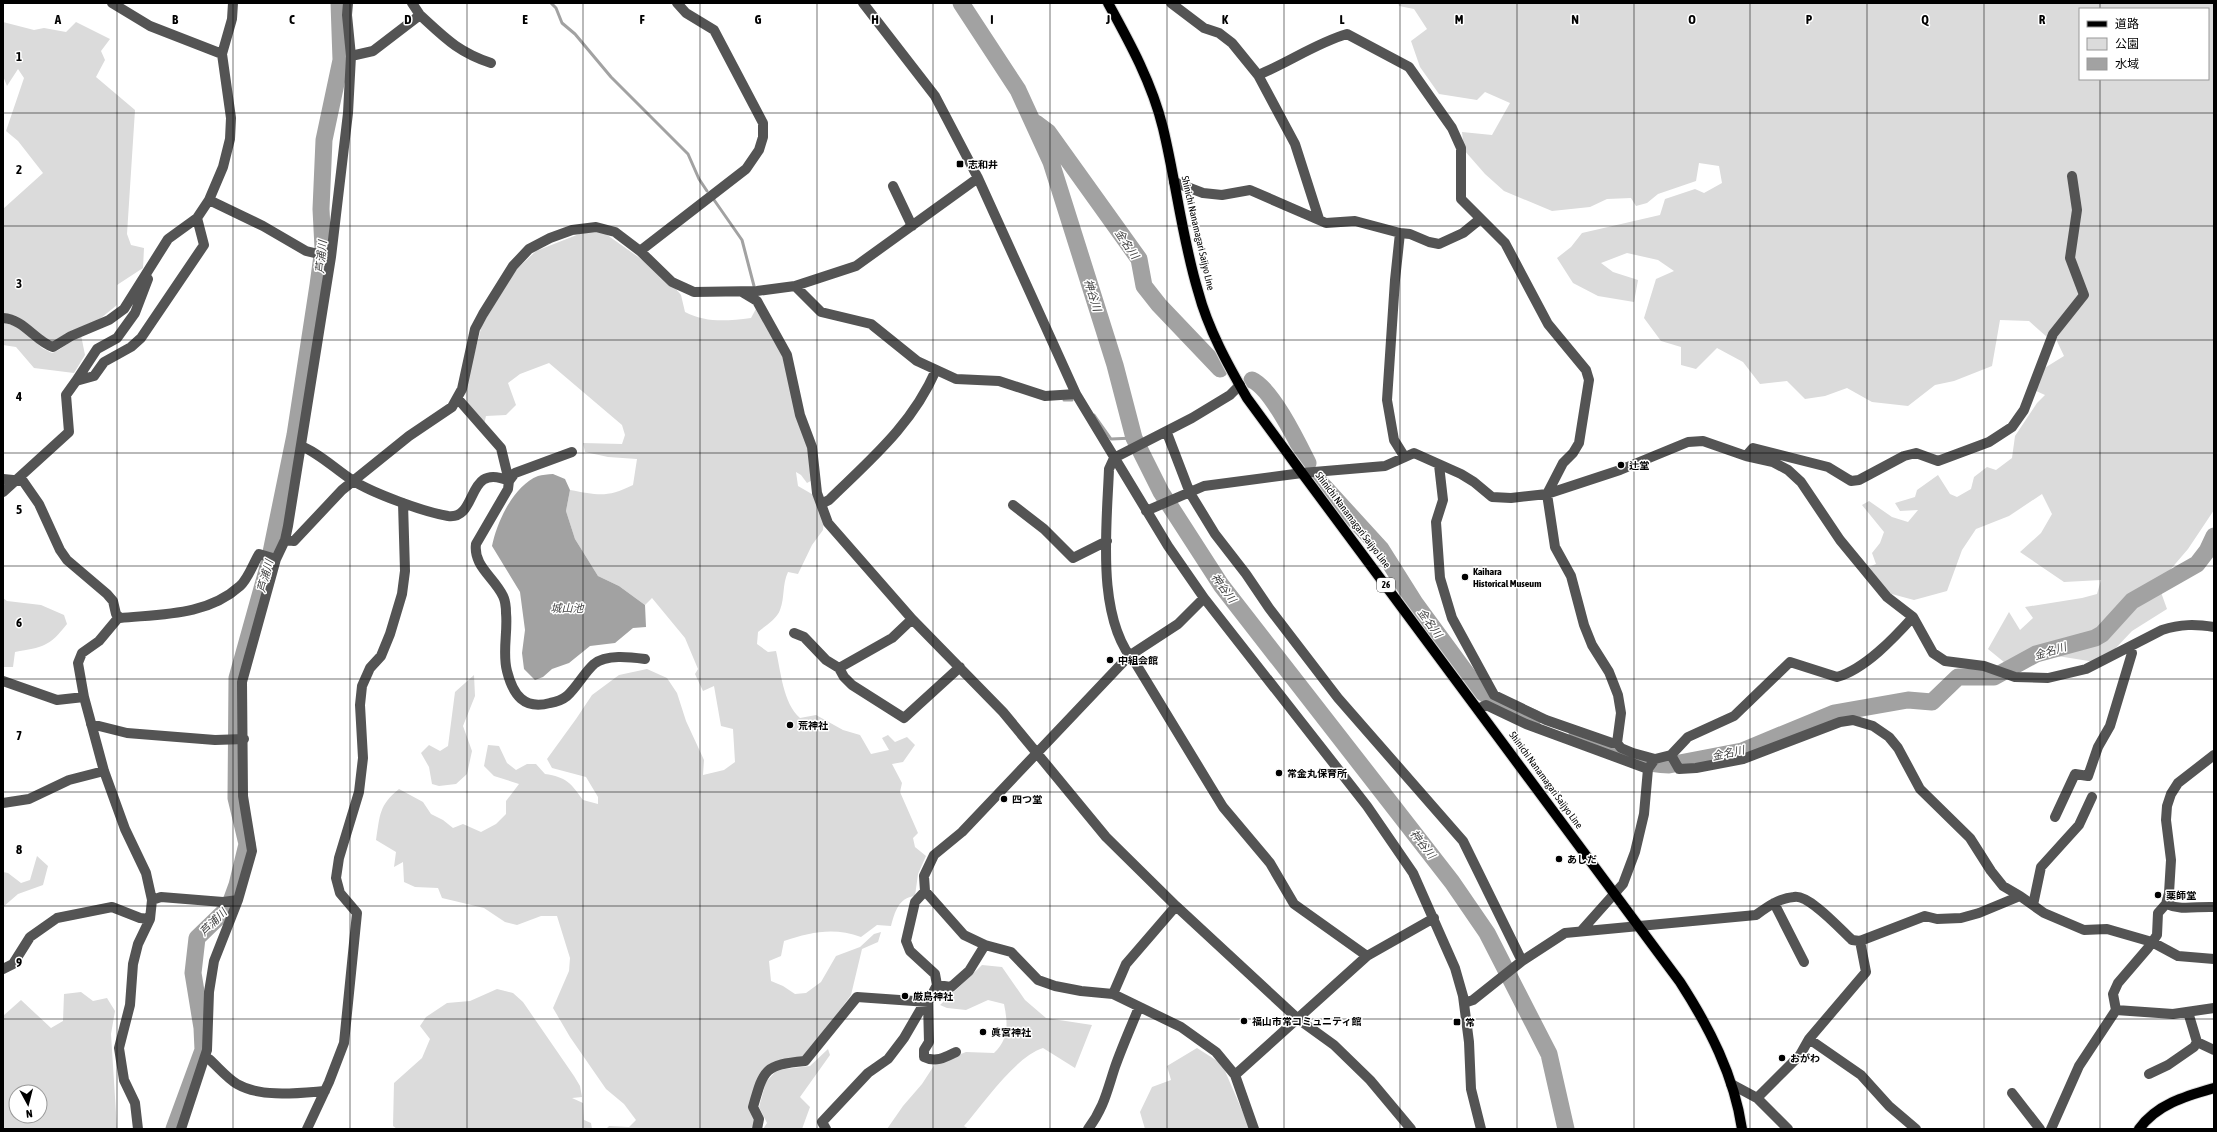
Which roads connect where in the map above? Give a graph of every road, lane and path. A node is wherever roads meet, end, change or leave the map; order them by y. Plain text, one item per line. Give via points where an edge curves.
1 (112, 3) edge
2 (233, 3) edge
3 (348, 3) edge
4 (412, 3) edge
5 (677, 3) edge
6 (863, 3) edge
7 (1108, 3) edge
8 (1171, 3) edge
9 (420, 15) junction
10 (222, 54) junction
11 (351, 56) junction
12 (491, 63) dead end
13 (1258, 75) junction
14 (2072, 176) dead end
15 (978, 178) junction
16 (1174, 182) junction
17 (893, 186) dead end
18 (209, 200) junction
19 (197, 218) junction
20 (1319, 219) junction
21 (1480, 220) junction
22 (912, 226) junction
23 (1400, 234) junction
24 (640, 250) junction
25 (158, 254) junction
26 (329, 257) junction
27 (795, 286) junction
28 (742, 292) junction
29 (3, 318) edge
30 (936, 370) junction
31 (76, 381) junction
32 (1240, 385) junction
33 (1076, 394) junction
34 (458, 399) junction
35 (1166, 433) junction
36 (301, 446) junction
37 (572, 452) dead end
38 (1404, 456) junction
39 (1746, 456) junction
40 (1116, 457) junction
41 (1439, 465) junction
42 (1302, 473) junction
43 (3, 479) edge
44 (16, 480) junction
45 (353, 481) junction
46 (509, 481) junction
47 (3, 492) edge
48 (1190, 493) junction
49 (1547, 494) junction
50 (403, 503) junction
51 (821, 504) junction
52 (1013, 504) dead end
53 (1146, 511) junction
54 (285, 540) junction
55 (1107, 541) junction
56 (271, 557) junction
57 (1204, 598) junction
58 (119, 617) junction
59 (1913, 617) junction
60 (912, 619) junction
61 (2214, 627) edge
62 (794, 633) dead end
63 (2130, 646) junction
64 (1128, 656) junction
65 (644, 659) dead end
66 (960, 667) junction
67 (839, 668) junction
68 (3, 681) edge
69 (84, 697) junction
70 (1478, 709) junction
71 (91, 724) junction
72 (239, 740) junction
73 (1617, 743) junction
74 (1036, 751) junction
75 (1671, 755) junction
76 (2214, 756) edge
77 (1655, 759) junction
78 (1648, 770) junction
79 (104, 771) junction
80 (2092, 797) dead end
81 (3, 802) edge
82 (2055, 817) dead end
83 (925, 891) junction
84 (1613, 892) junction
85 (2020, 896) junction
86 (152, 900) junction
87 (233, 901) junction
88 (1774, 903) junction
89 (2166, 904) junction
90 (2032, 905) junction
91 (1176, 906) junction
92 (2214, 907) edge
93 (1434, 918) junction
94 (150, 919) junction
95 (1639, 927) junction
96 (1582, 930) junction
97 (1860, 941) junction
98 (2152, 942) junction
99 (985, 945) junction
100 (1367, 956) junction
101 (2214, 960) edge
102 (1522, 961) junction
103 (1804, 962) dead end
104 (3, 970) edge
105 (937, 986) junction
106 (1113, 994) junction
107 (928, 1002) junction
108 (1464, 1003) junction
109 (1139, 1006) junction
110 (2214, 1008) edge
111 (2116, 1010) junction
112 (2188, 1012) junction
113 (1298, 1019) junction
114 (1809, 1039) junction
115 (2197, 1042) junction
116 (2214, 1050) edge
117 (956, 1052) dead end
118 (205, 1058) junction
119 (2149, 1074) dead end
120 (1235, 1075) junction
121 (1731, 1084) junction
122 (2214, 1088) edge
123 (325, 1091) junction
124 (2012, 1093) dead end
125 (1757, 1098) junction
126 (138, 1129) edge
127 (181, 1129) edge
128 (307, 1129) edge
129 (757, 1129) edge
130 (826, 1129) edge
131 (1088, 1129) edge
132 (1254, 1129) edge
133 (1411, 1129) edge
134 (1481, 1129) edge
135 (1742, 1129) edge
136 (1788, 1129) edge
137 (1916, 1129) edge
138 (2040, 1129) edge
139 (2051, 1129) edge
140 (2139, 1129) edge

1 - 10 street via 150,26
2 - 10 street via 232,19
3 - 11 street
4 - 9 street
5 - 24 street via 686,13 714,30 763,123 764,137 759,150 746,169
6 - 15 street via 935,96
7 - 16 main road, Shinichi Nanamagari Saijyo Line / 26 via 1136,53 1150,88 1163,127
8 - 13 street via 1204,28 1219,33 1232,43
9 - 11 street via 373,51
9 - 12 street via 454,46
10 - 18 street via 231,118 230,139 223,167
11 - 26 street via 348,113
13 - 20 street via 1295,144
13 - 21 street via 1347,34 1409,67 1452,128 1461,148 1461,199
14 - 39 street via 2077,210 2070,258 2084,295 2053,334 2024,410 2012,427 1989,442 1938,461 1916,453 1904,456 1859,480 1852,481 1828,467 1753,448
15 - 22 street
15 - 33 street
16 - 20 street via 1203,193 1222,195 1250,190
16 - 32 main road, Shinichi Nanamagari Saijyo Line / 26 via 1198,292 1209,323
17 - 22 street
18 - 19 street
18 - 26 street via 263,226 306,251
19 - 25 street via 168,239
19 - 31 street via 204,245 141,338 131,347 104,362 94,376
20 - 23 street via 1326,224 1355,221
21 - 23 street via 1463,233 1439,244 1410,234
21 - 49 street via 1505,243 1548,324 1588,375 1579,443 1563,463
22 - 27 street via 856,266
23 - 38 street via 1388,400 1394,440
24 - 28 street via 672,282 694,292
24 - 34 street via 615,232 596,227 572,230 529,248 513,266 475,329
25 - 29 street via 124,309 109,320 71,336 53,347 46,345 22,325
25 - 31 street via 135,313 117,338 97,349
26 - 36 street
27 - 28 street
27 - 30 street via 821,312 871,324 917,361
28 - 51 street via 757,301 787,355 800,415 812,447 817,493
30 - 33 street via 956,379 999,381 1045,396
30 - 51 street via 926,394 898,433 829,500
31 - 44 street via 66,395 69,432
32 - 35 street via 1230,395
32 - 42 main road, Shinichi Nanamagari Saijyo Line / 26
33 - 40 street
34 - 45 street via 444,414 409,436
34 - 46 street via 501,448
35 - 40 street via 1153,437
35 - 48 street
36 - 45 street
36 - 54 street
37 - 46 street via 515,473
38 - 41 street via 1414,453
38 - 42 street via 1385,466
39 - 49 street via 1703,440 1688,442 1620,470
39 - 59 street via 1773,462 1788,470 1801,482 1840,540 1887,597
40 - 53 street
40 - 55 street via 1110,469
41 - 49 street via 1474,482 1492,497 1511,498
41 - 73 street via 1443,500 1436,522 1440,578 1452,618 1494,695 1546,720
42 - 48 street via 1204,486
42 - 70 main road, Shinichi Nanamagari Saijyo Line / 26
43 - 44 street
44 - 47 street
44 - 58 street via 23,481 39,504 67,560 108,594
45 - 50 street
45 - 54 street via 294,540
46 - 50 street via 498,476 485,478 466,508 450,516
46 - 65 street via 508,489 476,544 475,552 478,561 503,596 506,614 506,669 523,702 534,706 566,697 595,663 606,659
48 - 53 street
48 - 102 street via 1215,534 1338,698 1464,841
49 - 73 street via 1555,546 1571,576 1592,645 1609,672 1618,695 1621,713
50 - 123 street via 406,571 402,594 390,634 362,686 362,758 359,792 339,858 336,878 340,893 357,913 344,1044
51 - 60 street via 828,523
52 - 55 street via 1044,529 1073,558
53 - 57 street
54 - 56 street
55 - 64 street via 1108,593 1116,626
56 - 58 street via 259,554 241,585 228,595 200,609
56 - 72 street via 244,670
57 - 64 street via 1178,624
57 - 93 street via 1367,806 1413,873
58 - 69 street via 103,636 82,653 78,663
59 - 63 street via 1933,653 1945,661 1994,669 2015,677 2030,679 2068,675 2086,669
59 - 75 street via 1897,636 1858,667 1842,676 1837,677 1790,662 1734,716 1688,737
60 - 66 street
60 - 67 street via 892,638
61 - 63 street via 2192,623 2175,626
62 - 67 street via 804,637 826,660
63 - 82 street via 2132,653 2110,726 2098,747 2088,776 2074,774
64 - 74 street
64 - 100 street via 1136,664 1223,807 1270,863 1294,904
66 - 67 street via 904,718 852,685
66 - 74 street
68 - 69 street via 57,700
69 - 71 street
70 - 78 street via 1486,705 1526,724
70 - 84 main road, Shinichi Nanamagari Saijyo Line / 26
71 - 72 street via 127,733
71 - 79 street
72 - 87 street via 243,796 252,851
73 - 77 street via 1621,748
74 - 83 street via 962,832 934,856 924,876
74 - 91 street via 1106,838
75 - 77 street
75 - 85 street via 1678,769 1696,768 1743,759 1840,722 1853,720 1873,726 1889,737 1898,748 1920,789 1970,838 2003,886
76 - 89 street via 2178,784 2167,806 2166,820 2171,860
77 - 78 street
78 - 84 street via 1644,814 1634,852 1623,884
79 - 81 street via 69,780 29,799
79 - 86 street via 125,829 146,873
80 - 90 street via 2079,825 2041,867
83 - 99 street via 964,935
83 - 105 street via 915,902 906,941 910,951 935,974
84 - 95 main road, Shinichi Nanamagari Saijyo Line / 26
84 - 96 street
85 - 90 street
85 - 97 street via 1961,918 1937,919 1925,916
86 - 87 street via 161,897
86 - 94 street
87 - 118 street via 214,961 209,992
88 - 95 street via 1756,915
88 - 97 street via 1795,896 1807,900 1852,940
88 - 103 street
89 - 92 street via 2190,909
89 - 98 street via 2158,913 2157,935
90 - 98 street via 2044,913 2084,930 2107,929
91 - 106 street via 1126,964
91 - 113 street
93 - 100 street
93 - 108 street via 1455,968
94 - 104 street via 140,918 112,907 57,918 30,937 13,964
94 - 126 street via 138,944 133,964 130,1005 119,1048 124,1080 135,1103
95 - 96 street
95 - 121 main road, Shinichi Nanamagari Saijyo Line / 26 via 1701,1015
96 - 102 street via 1565,933
97 - 114 street via 1866,972
98 - 101 street via 2178,956
98 - 111 street via 2118,983 2113,994
99 - 105 street via 969,971 951,987
99 - 106 street via 1011,952 1038,980 1081,991
100 - 113 street
102 - 108 street via 1486,991
105 - 107 street
106 - 109 street
107 - 117 street via 928,1042 924,1057 931,1060
107 - 129 street via 857,998 806,1061 782,1063 767,1070 760,1081 753,1107 759,1119
107 - 130 street via 922,1007 888,1059 868,1073 822,1122
108 - 134 street via 1471,1089
109 - 120 street via 1181,1027 1216,1052
109 - 131 street via 1100,1113
110 - 112 street
111 - 112 street via 2173,1014
111 - 139 street via 2079,1066
112 - 115 street
113 - 120 street
113 - 133 street via 1344,1055 1370,1080
114 - 125 street via 1800,1055
114 - 137 street via 1861,1075 1888,1106
115 - 116 street
115 - 119 street via 2194,1047 2168,1065
118 - 123 street via 237,1084 251,1089 285,1094
118 - 127 street
120 - 132 street
121 - 125 street
121 - 135 main road, Shinichi Nanamagari Saijyo Line / 26
122 - 140 main road via 2173,1101 2152,1113
123 - 128 street
124 - 138 street
125 - 136 street

